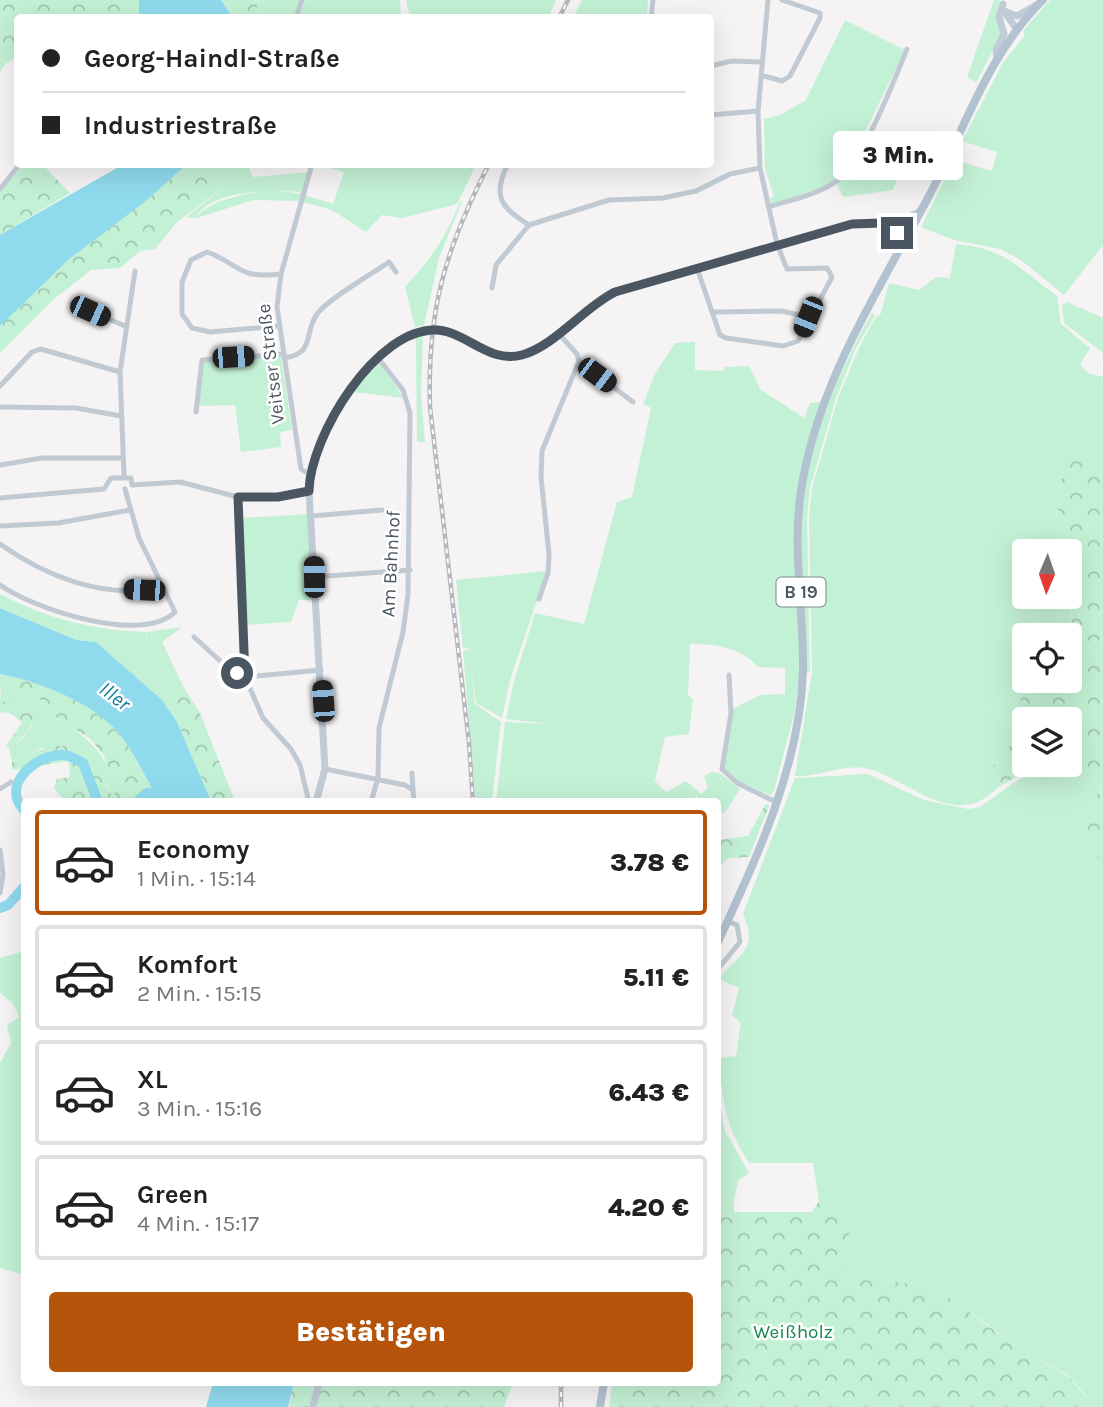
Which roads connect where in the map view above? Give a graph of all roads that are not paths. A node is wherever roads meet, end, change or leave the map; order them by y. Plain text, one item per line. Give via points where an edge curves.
1 (768, 0) edge
2 (782, 0) edge
3 (1041, 1) edge
4 (1004, 5) edge
5 (1017, 30) junction
6 (907, 49) dead end
7 (997, 60) junction
8 (762, 62) junction
9 (714, 65) edge
10 (761, 75) junction
11 (758, 111) junction
12 (714, 115) edge
13 (17, 168) edge
14 (311, 168) edge
15 (506, 168) edge
16 (760, 168) junction
17 (0, 189) edge
18 (768, 207) junction
19 (919, 212) junction
20 (881, 223) junction
21 (529, 225) junction
22 (905, 239) junction
23 (777, 244) junction
24 (697, 268) junction
25 (135, 271) dead end
26 (396, 272) dead end
27 (281, 274) junction
28 (492, 288) dead end
29 (72, 303) dead end
30 (713, 312) junction
31 (808, 317) junction
32 (125, 326) junction
33 (279, 327) junction
34 (558, 333) junction
35 (284, 356) junction
36 (378, 358) junction
37 (579, 361) junction
38 (120, 372) junction
39 (0, 386) edge
40 (633, 402) dead end
41 (0, 407) edge
42 (196, 412) dead end
43 (121, 416) junction
44 (123, 457) junction
45 (0, 465) edge
46 (310, 475) junction
47 (122, 477) junction
48 (132, 485) junction
49 (125, 489) junction
50 (309, 491) junction
51 (238, 497) junction
52 (0, 498) edge
53 (130, 510) junction
54 (382, 510) dead end
55 (312, 516) junction
56 (0, 526) edge
57 (0, 544) edge
58 (410, 570) junction
59 (314, 577) junction
60 (0, 585) edge
61 (160, 587) junction
62 (539, 599) dead end
63 (194, 637) dead end
64 (321, 670) junction
65 (729, 675) dead end
66 (245, 677) junction
67 (325, 769) junction
68 (412, 773) dead end
69 (378, 778) junction
70 (12, 782) dead end
71 (0, 789) edge
72 (413, 790) junction
73 (308, 798) edge
74 (317, 798) edge
75 (372, 798) edge
76 (414, 798) edge
77 (776, 802) junction
78 (0, 850) edge
79 (0, 893) edge
80 (727, 921) junction
81 (721, 935) edge
82 (721, 965) edge
83 (318, 1386) edge
84 (603, 1386) edge
85 (313, 1407) edge
86 (600, 1407) edge

1 - 8 street
2 - 10 street via 814,9 820,18 790,76 782,81
3 - 4 street via 1017,16
3 - 5 main road, B 19
4 - 5 street
4 - 7 street via 999,17 1004,34 996,50
5 - 7 main road, B 19
6 - 18 street via 848,170 828,186
7 - 19 main road, B 19
8 - 9 street
8 - 10 street
10 - 11 street
11 - 12 street
11 - 16 street
13 - 17 street
14 - 27 street, Veitser Straße
15 - 21 street via 500,198 505,209
16 - 18 street
16 - 21 street via 730,174 696,191 663,198 609,200
18 - 23 street
19 - 20 street via 897,223
19 - 22 main road, B 19
20 - 22 street
20 - 23 street via 852,224
21 - 28 street via 496,264
22 - 77 main road, B 19 via 849,343 808,457 799,512 800,714
23 - 24 street
23 - 31 street via 787,269 831,271 829,286
24 - 30 street
24 - 34 street via 615,292
25 - 32 street
26 - 35 street via 389,262 345,293 317,314 304,351
27 - 33 street, Veitser Straße
27 - 33 street via 258,276 236,270 207,252 191,260 182,282 182,313 192,328 210,332
29 - 32 street
30 - 31 street via 782,311
30 - 31 street via 720,335 726,338 782,346 798,341
32 - 38 street
33 - 35 street, Veitser Straße
34 - 36 street, bridge via 532,352 513,357 494,354 439,330 408,335
34 - 37 street
35 - 42 street via 201,360
35 - 46 street, Veitser Straße via 301,469
36 - 46 street via 332,420
36 - 58 street, Am Bahnhof via 403,390 410,413
37 - 40 street
37 - 62 street via 542,452 550,554
38 - 39 street via 41,349 32,352
38 - 43 street
41 - 43 street via 76,408
43 - 44 street
44 - 45 street via 42,458
44 - 47 street
46 - 50 street
47 - 48 street via 131,478
47 - 49 street via 120,485
47 - 52 street via 111,478 104,489
48 - 49 street
48 - 51 street via 180,482
49 - 53 street
50 - 51 street
50 - 55 street
51 - 66 street
53 - 56 street via 58,523
53 - 61 street
54 - 55 street
55 - 59 street
57 - 61 street via 37,568 81,584 144,590
58 - 59 street
58 - 69 street, Am Bahnhof via 403,632 379,728
59 - 64 street
60 - 61 street via 29,602 103,621 159,624 175,612
63 - 66 street via 229,669
64 - 66 street
64 - 67 street
65 - 77 street via 731,713 722,769 737,783
66 - 73 street via 263,718 300,765
67 - 69 street
67 - 74 street
68 - 72 street
69 - 72 street
69 - 75 street, Am Bahnhof
70 - 71 street
72 - 76 street
77 - 80 main road, B 19
78 - 79 street via 4,874
80 - 81 main road, B 19
80 - 82 street via 740,930 740,942
83 - 85 street
84 - 86 main road

